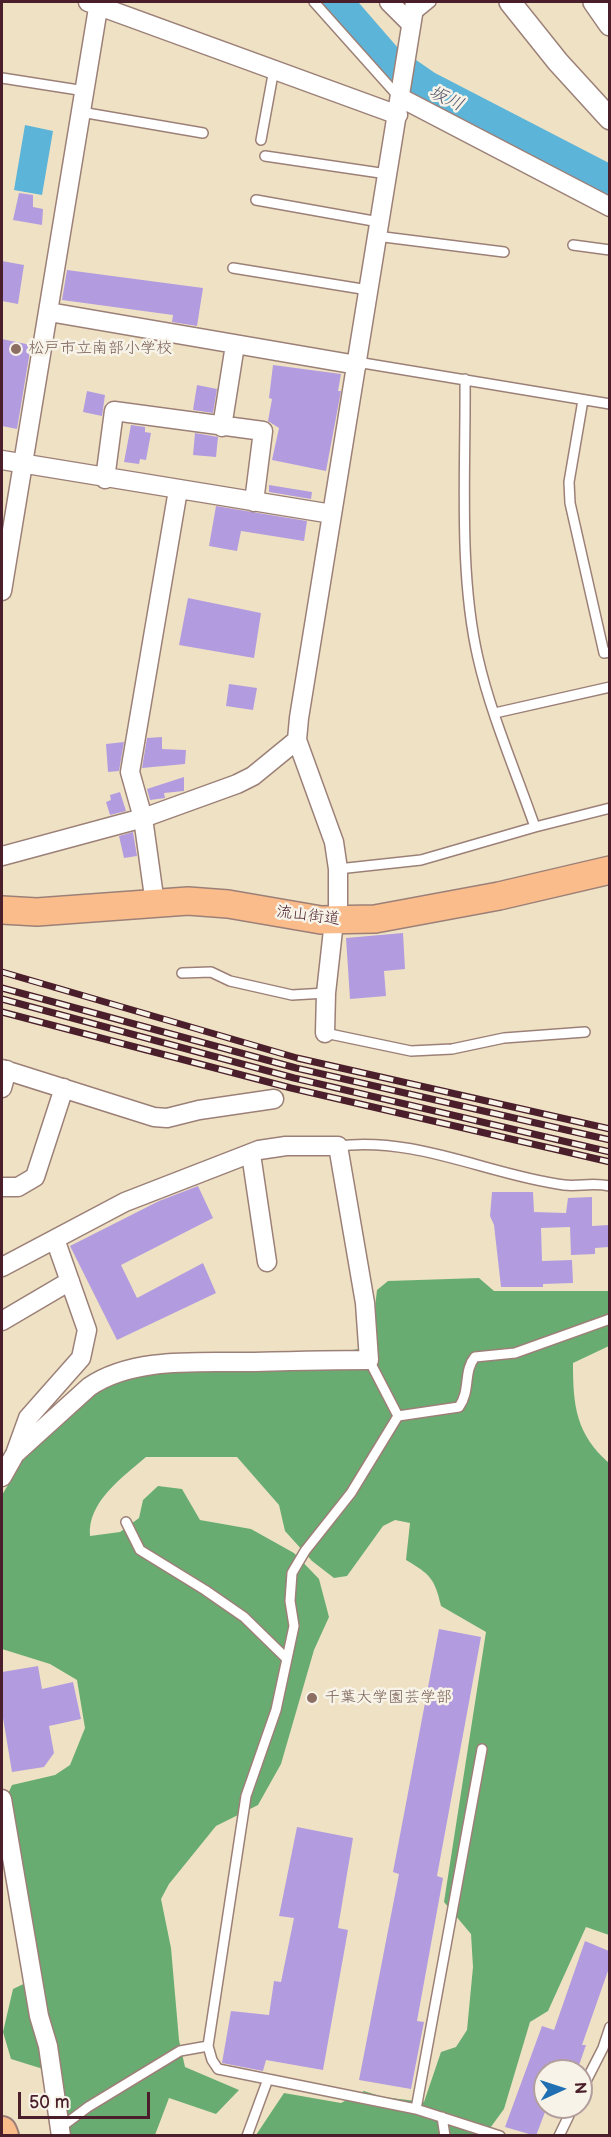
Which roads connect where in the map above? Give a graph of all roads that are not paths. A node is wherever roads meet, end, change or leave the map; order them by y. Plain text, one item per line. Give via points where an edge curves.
1 (314, 2) edge
2 (389, 2) edge
3 (431, 2) edge
4 (510, 2) edge
5 (594, 2) edge
6 (95, 3) edge
7 (412, 20) edge
8 (609, 25) edge
9 (274, 69) junction
10 (2, 78) edge
11 (84, 90) junction
12 (399, 107) junction
13 (81, 112) junction
14 (609, 119) edge
15 (203, 133) dead end
16 (261, 140) dead end
17 (265, 156) dead end
18 (387, 174) junction
19 (256, 200) dead end
20 (609, 207) edge
21 (377, 229) junction
22 (573, 245) dead end
23 (609, 250) edge
24 (504, 252) dead end
25 (233, 268) dead end
26 (368, 290) junction
27 (49, 312) junction
28 (235, 345) junction
29 (357, 363) junction
30 (465, 379) junction
31 (583, 400) junction
32 (609, 404) edge
33 (222, 427) junction
34 (2, 460) edge
35 (23, 464) junction
36 (105, 479) junction
37 (178, 490) junction
38 (254, 502) junction
39 (332, 514) junction
40 (2, 591) edge
41 (609, 652) edge
42 (609, 687) edge
43 (495, 713) junction
44 (297, 740) junction
45 (609, 808) edge
46 (142, 818) junction
47 (535, 827) junction
48 (2, 856) edge
49 (338, 869) junction
50 (609, 870) edge
51 (155, 904) junction
52 (2, 910) edge
53 (336, 921) junction
54 (182, 973) dead end
55 (326, 993) junction
56 (585, 1032) dead end
57 (325, 1033) joint
58 (3, 1075) edge
59 (64, 1089) junction
60 (274, 1099) dead end
61 (338, 1146) junction
62 (251, 1154) junction
63 (609, 1186) edge
64 (2, 1187) edge
65 (55, 1239) junction
66 (267, 1262) dead end
67 (2, 1267) edge
68 (70, 1281) junction
69 (609, 1319) edge
70 (2, 1322) edge
71 (369, 1360) junction
72 (398, 1416) junction
73 (15, 1454) junction
74 (2, 1477) edge
75 (126, 1522) dead end
76 (287, 1659) junction
77 (482, 1749) dead end
78 (2, 1799) edge
79 (609, 2027) edge
80 (208, 2046) junction
81 (593, 2068) edge
82 (268, 2079) junction
83 (416, 2109) junction
84 (442, 2117) junction
85 (567, 2119) edge
86 (2, 2131) edge
87 (60, 2132) edge
88 (4, 2136) edge
89 (247, 2136) edge
90 (445, 2136) edge
91 (500, 2136) edge
92 (559, 2136) edge

1 - 12 lane
2 - 7 street
3 - 7 lane
4 - 14 street
5 - 8 street
6 - 9 street
6 - 11 street
7 - 12 street
9 - 12 street
9 - 16 lane
10 - 11 lane
11 - 13 street
12 - 18 street
12 - 20 street
13 - 15 lane
13 - 27 street
17 - 18 lane
18 - 21 street
19 - 21 lane
21 - 24 lane
21 - 26 street
22 - 23 lane
25 - 26 lane
26 - 29 street
27 - 28 street
27 - 35 street
28 - 29 street
28 - 33 street
29 - 30 lane
29 - 39 street
30 - 31 lane
30 - 43 lane via 470,610 478,659
31 - 32 lane
31 - 41 lane via 569,482 570,503 604,653
33 - 36 street via 114,411
33 - 38 street via 263,431
34 - 35 street
35 - 36 street
35 - 40 street
36 - 37 street
37 - 38 street
37 - 46 street via 130,771
38 - 39 street
39 - 44 street
42 - 43 lane
43 - 47 lane
44 - 46 street via 253,776
44 - 49 street via 326,814
45 - 47 lane
46 - 48 street
46 - 51 street
47 - 49 lane via 421,860
49 - 53 street
50 - 53 main road, 流山街道 via 375,920
51 - 52 main road, 流山街道 via 37,912
51 - 53 main road, 流山街道 via 218,903
53 - 55 street
54 - 55 lane via 211,972 230,981 292,995
55 - 57 street
56 - 57 lane via 504,1038 452,1049 411,1052
58 - 59 street
59 - 60 street via 167,1118 211,1104
59 - 64 street via 35,1177 18,1187
61 - 62 street via 286,1146
61 - 63 lane via 367,1143 412,1149 566,1186 593,1182
61 - 71 street via 365,1304
62 - 65 street via 125,1202
62 - 66 street
65 - 67 street
65 - 68 street
68 - 70 street
68 - 73 street via 87,1330 81,1358 28,1418
69 - 72 lane via 515,1353 475,1357 470,1363 466,1396 459,1407
71 - 72 lane
71 - 73 street via 169,1364 124,1371 103,1377 89,1387
72 - 76 lane via 351,1493 292,1573 290,1601 294,1626
73 - 74 street
75 - 76 lane via 140,1550 244,1617
76 - 80 lane via 276,1710 246,1796
77 - 83 lane
78 - 87 street
79 - 81 lane
80 - 82 lane via 218,2069
80 - 87 lane via 180,2051 88,2106
82 - 83 lane
82 - 89 lane
83 - 84 lane
84 - 90 lane
84 - 91 lane
85 - 92 lane
86 - 88 highway

